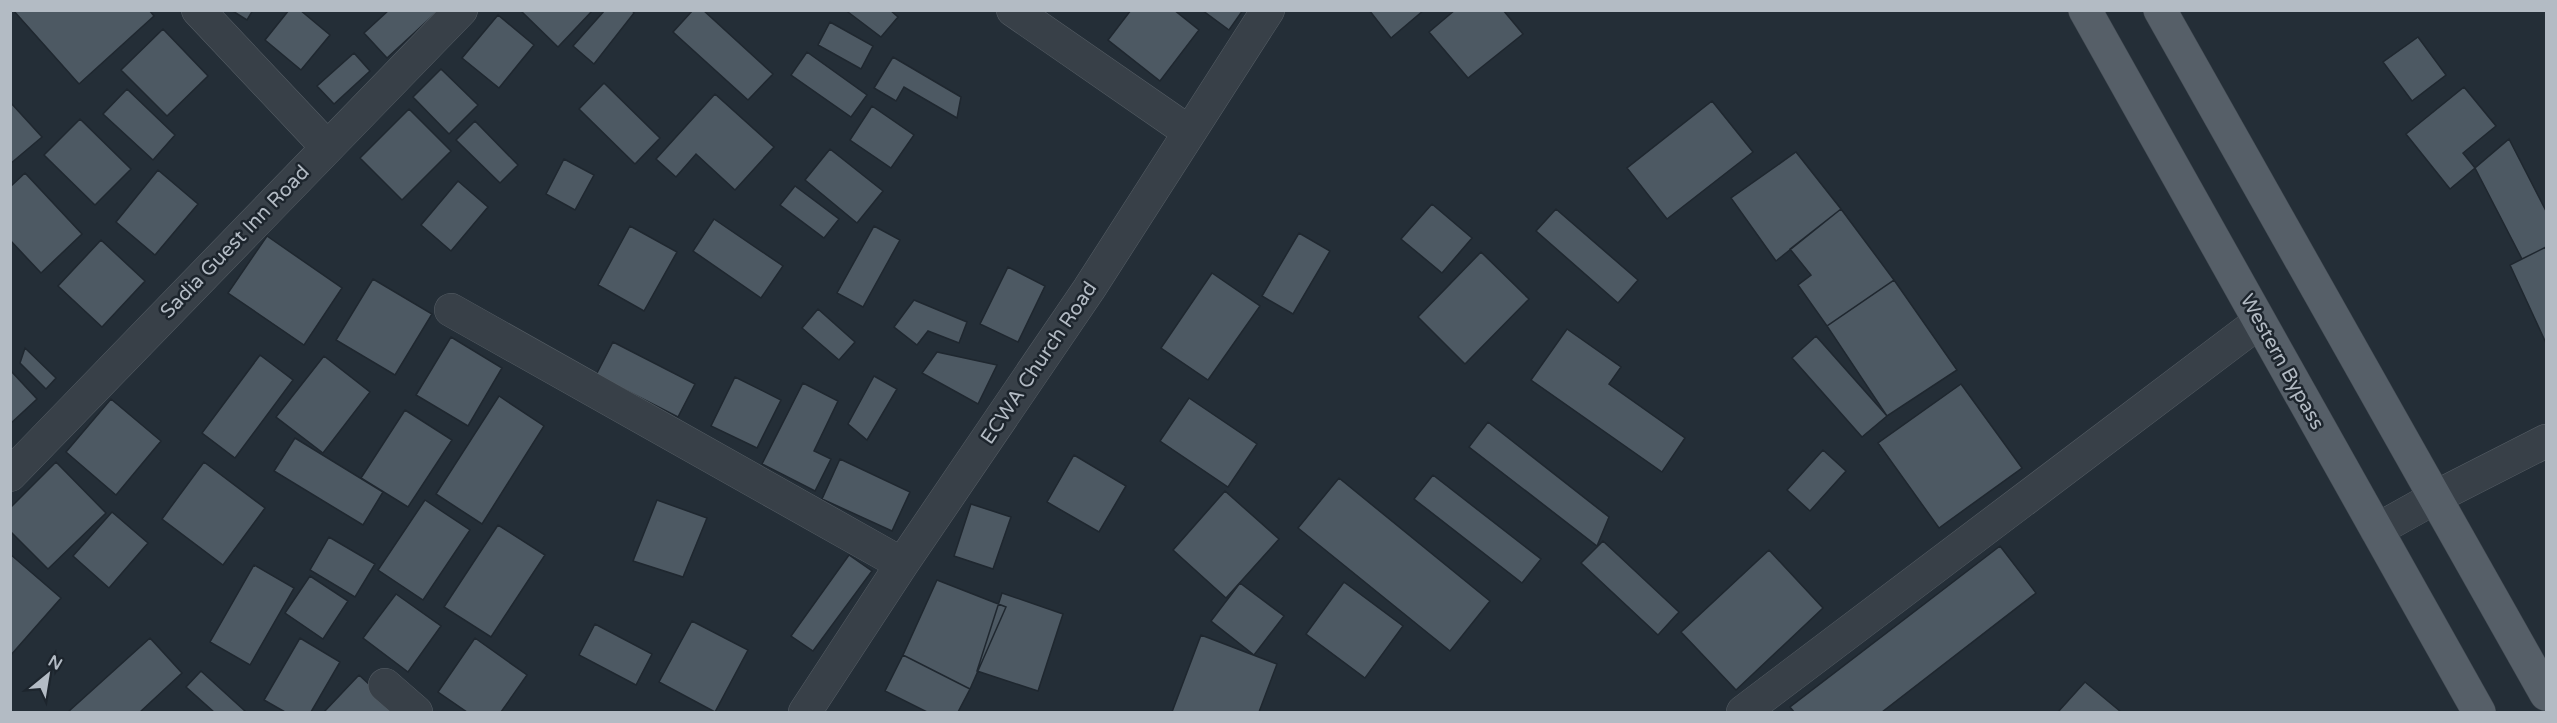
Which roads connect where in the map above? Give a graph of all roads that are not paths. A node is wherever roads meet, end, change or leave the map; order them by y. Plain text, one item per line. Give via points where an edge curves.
1 (198, 10) edge
2 (461, 10) edge
3 (1013, 10) edge
4 (1268, 10) edge
5 (2085, 10) edge
6 (2160, 10) edge
7 (1189, 132) junction
8 (327, 147) junction
9 (451, 310) dead end
10 (2259, 322) junction
11 (2547, 441) edge
12 (10, 475) edge
13 (2436, 496) junction
14 (2377, 530) junction
15 (902, 564) junction
16 (385, 685) dead end
17 (2547, 694) edge
18 (416, 712) edge
19 (805, 712) edge
20 (1743, 712) edge
21 (2480, 712) edge

1 - 8 street
2 - 8 street, Sadia Guest Inn Road
3 - 7 street
4 - 7 street, ECWA Church Road
5 - 10 main road, Western Bypass
6 - 13 main road
7 - 15 street, ECWA Church Road via 1089,289
8 - 12 street, Sadia Guest Inn Road
9 - 15 street
10 - 14 main road, Western Bypass
10 - 20 street
11 - 13 street
13 - 14 street
13 - 17 main road
14 - 21 main road, Western Bypass
15 - 19 street, ECWA Church Road
16 - 18 street

